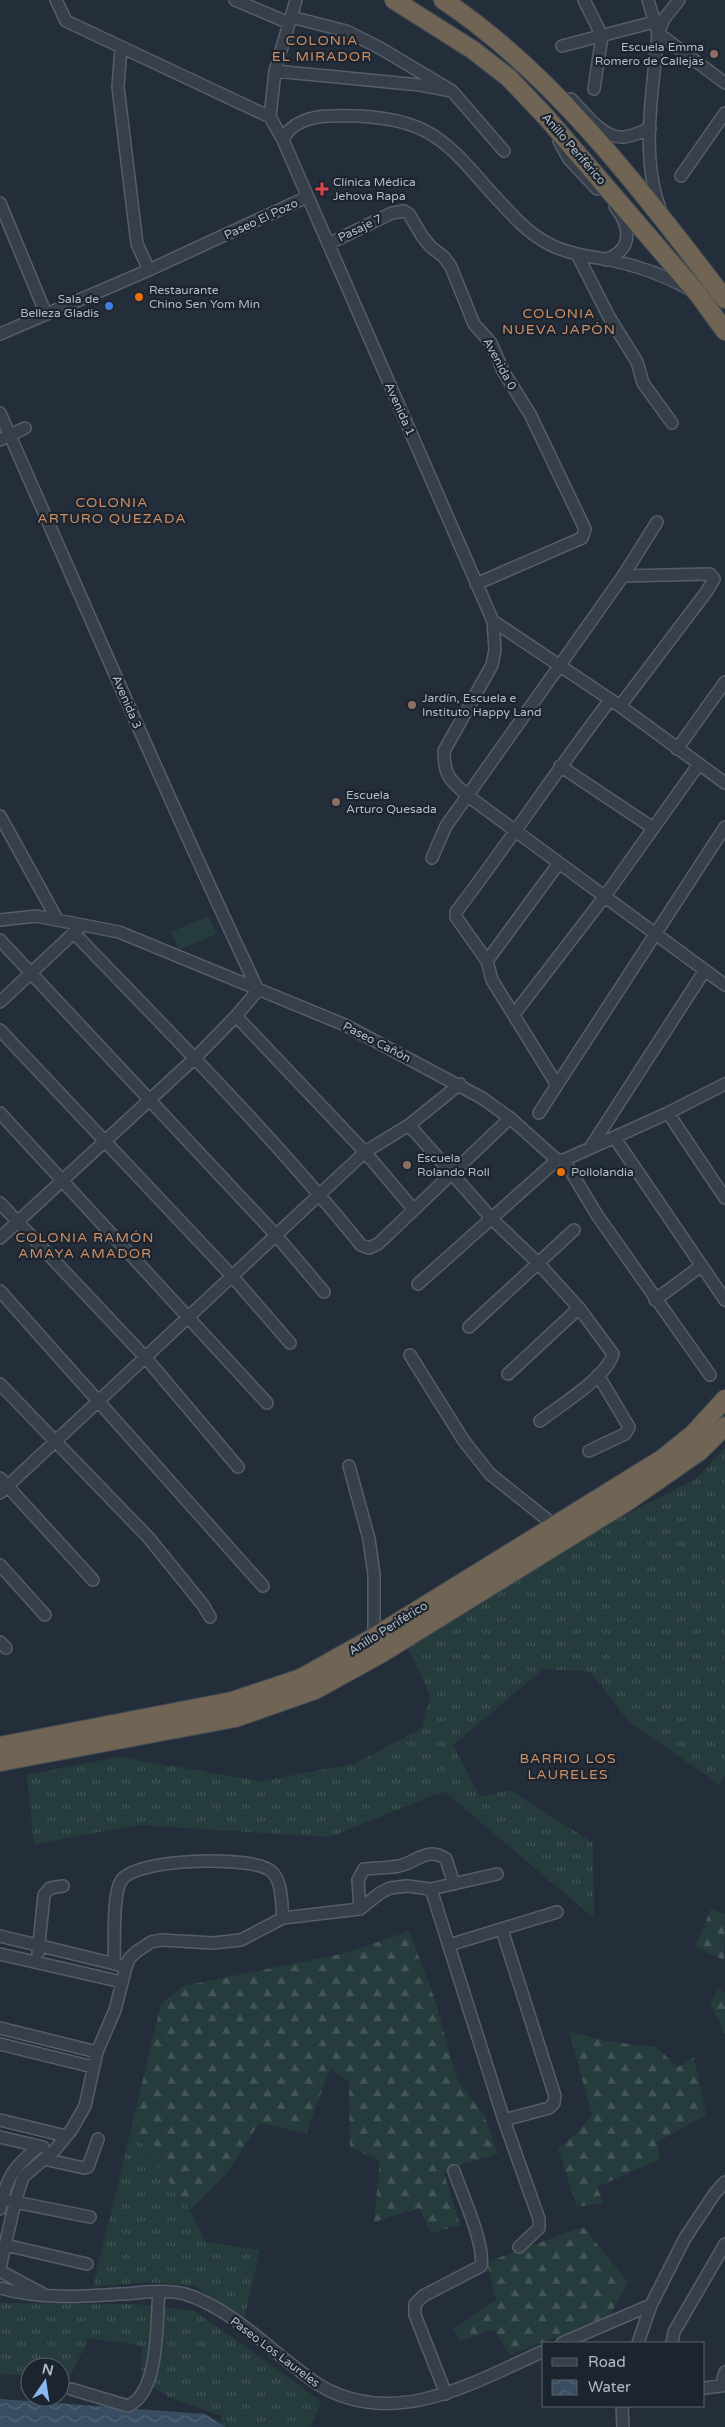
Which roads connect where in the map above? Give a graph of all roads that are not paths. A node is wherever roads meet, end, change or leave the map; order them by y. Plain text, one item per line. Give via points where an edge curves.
1 (56, 0) edge
2 (235, 0) edge
3 (296, 0) edge
4 (394, 0) edge
5 (443, 0) edge
6 (584, 0) edge
7 (648, 0) edge
8 (679, 0) edge
9 (290, 20) junction
10 (656, 28) junction
11 (602, 36) junction
12 (562, 46) dead end
13 (121, 48) junction
14 (517, 56) junction
15 (275, 71) junction
16 (725, 83) edge
17 (594, 89) dead end
18 (452, 91) junction
19 (725, 113) edge
20 (270, 116) junction
21 (546, 117) junction
22 (650, 128) junction
23 (283, 140) junction
24 (504, 150) dead end
25 (681, 176) dead end
26 (307, 198) junction
27 (0, 203) edge
28 (392, 213) joint
29 (666, 224) junction
30 (328, 244) junction
31 (577, 254) junction
32 (606, 260) junction
33 (148, 270) junction
34 (722, 293) edge
35 (698, 294) junction
36 (46, 314) junction
37 (725, 330) edge
38 (0, 334) edge
39 (0, 412) edge
40 (672, 423) dead end
41 (26, 428) dead end
42 (5, 437) edge
43 (657, 522) dead end
44 (623, 576) junction
45 (476, 584) junction
46 (493, 621) junction
47 (559, 667) junction
48 (725, 682) edge
49 (615, 703) junction
50 (677, 748) junction
51 (699, 764) junction
52 (560, 766) junction
53 (725, 783) edge
54 (468, 796) junction
55 (0, 816) edge
56 (652, 828) junction
57 (725, 828) edge
58 (517, 832) junction
59 (432, 858) dead end
60 (559, 862) junction
61 (605, 896) junction
62 (57, 919) junction
63 (0, 920) edge
64 (78, 929) junction
65 (657, 934) junction
66 (0, 940) edge
67 (487, 961) junction
68 (705, 970) junction
69 (31, 974) junction
70 (725, 985) edge
71 (258, 990) junction
72 (0, 1002) edge
73 (514, 1013) junction
74 (236, 1016) junction
75 (0, 1030) edge
76 (194, 1058) junction
77 (460, 1084) junction
78 (557, 1085) junction
79 (723, 1089) edge
80 (148, 1099) junction
81 (0, 1113) edge
82 (539, 1113) dead end
83 (668, 1113) junction
84 (510, 1118) junction
85 (409, 1125) junction
86 (614, 1138) junction
87 (105, 1141) junction
88 (590, 1148) junction
89 (365, 1152) junction
90 (561, 1160) junction
91 (452, 1174) junction
92 (62, 1180) junction
93 (320, 1193) junction
94 (725, 1198) edge
95 (0, 1202) edge
96 (414, 1210) junction
97 (492, 1219) junction
98 (18, 1222) junction
99 (574, 1230) dead end
100 (275, 1234) junction
101 (0, 1238) edge
102 (538, 1263) junction
103 (701, 1266) junction
104 (232, 1276) junction
105 (418, 1284) dead end
106 (0, 1291) edge
107 (324, 1292) dead end
108 (655, 1300) junction
109 (725, 1300) edge
110 (579, 1308) junction
111 (188, 1316) junction
112 (469, 1327) dead end
113 (290, 1343) dead end
114 (410, 1355) dead end
115 (145, 1357) junction
116 (508, 1374) dead end
117 (598, 1375) junction
118 (710, 1375) dead end
119 (0, 1384) edge
120 (99, 1399) junction
121 (725, 1399) edge
122 (267, 1403) dead end
123 (540, 1421) dead end
124 (725, 1426) edge
125 (55, 1440) junction
126 (590, 1451) dead end
127 (349, 1466) dead end
128 (238, 1467) dead end
129 (2, 1485) edge
130 (554, 1525) junction
131 (0, 1565) edge
132 (93, 1580) dead end
133 (262, 1586) dead end
134 (45, 1614) dead end
135 (210, 1618) dead end
136 (374, 1637) junction
137 (0, 1746) edge
138 (0, 1762) edge
139 (497, 1874) dead end
140 (454, 1884) junction
141 (63, 1886) dead end
142 (431, 1889) junction
143 (360, 1910) junction
144 (557, 1912) dead end
145 (283, 1918) junction
146 (502, 1930) junction
147 (0, 1936) edge
148 (449, 1945) junction
149 (39, 1947) junction
150 (0, 1954) edge
151 (36, 1962) junction
152 (120, 1966) junction
153 (122, 1982) junction
154 (0, 2028) edge
155 (0, 2044) edge
156 (97, 2052) junction
157 (93, 2067) junction
158 (0, 2120) edge
159 (504, 2120) junction
160 (66, 2136) junction
161 (0, 2137) edge
162 (98, 2139) dead end
163 (39, 2146) junction
164 (55, 2150) junction
165 (44, 2159) junction
166 (454, 2171) dead end
167 (725, 2182) edge
168 (1, 2202) edge
169 (15, 2202) junction
170 (90, 2217) dead end
171 (725, 2244) edge
172 (5, 2245) junction
173 (519, 2247) dead end
174 (87, 2264) dead end
175 (0, 2269) edge
176 (0, 2288) edge
177 (159, 2292) junction
178 (49, 2297) junction
179 (651, 2305) junction
180 (564, 2342) edge
181 (638, 2342) edge
182 (672, 2342) edge
183 (542, 2352) edge
184 (725, 2372) edge
185 (705, 2388) edge
186 (71, 2389) dead end
187 (446, 2394) junction
188 (622, 2407) edge
189 (623, 2427) edge

1 - 13 street via 66,21
2 - 9 street
3 - 9 street
4 - 21 highway, Anillo Periférico via 473,50 509,78
5 - 14 highway, Anillo Periférico
6 - 11 street
7 - 10 street
8 - 10 street
9 - 15 street
9 - 18 street via 346,31
10 - 11 street
10 - 16 street
10 - 22 street
11 - 12 street
11 - 17 street
13 - 20 street via 167,66
13 - 33 street via 118,87 137,244
14 - 22 street via 554,82 598,127 611,135 623,138
14 - 29 highway, Anillo Periférico via 575,114
15 - 18 street
15 - 20 street
18 - 24 street
19 - 25 street
20 - 23 street, Paseo El Pozo
21 - 32 street via 569,159 619,212 626,226 626,243
21 - 35 highway, Anillo Periférico
22 - 29 street via 650,172
23 - 26 street, Paseo El Pozo
23 - 31 street via 290,129 318,116 397,122 422,129 453,153 527,231 548,244
26 - 30 street, Avenida 1
26 - 33 street, Paseo El Pozo
27 - 36 street
28 - 30 street, Pasaje 7
28 - 45 street, Avenida 0 via 404,211 409,214 422,236 444,257 474,324 492,343 503,371 538,428 585,529 582,538
29 - 34 highway, Anillo Periférico
30 - 45 street, Avenida 1
31 - 32 street
31 - 40 street via 609,317 638,362 643,383
32 - 35 street via 667,277
33 - 36 street, Paseo El Pozo
35 - 37 highway, Anillo Periférico
36 - 38 street, Paseo El Pozo
39 - 42 street, Avenida 3
41 - 42 street
42 - 71 street, Avenida 3 via 80,592 165,791
43 - 44 street
44 - 47 street
44 - 49 street via 703,573 714,579
45 - 46 street, Avenida 1
46 - 47 street
46 - 54 street via 495,650 492,665 444,751 444,767 449,780
47 - 49 street
47 - 54 street
48 - 50 street
49 - 50 street
49 - 52 street
50 - 51 street
51 - 53 street
51 - 56 street
52 - 56 street
52 - 58 street
54 - 58 street
54 - 59 street via 446,826
55 - 62 street
56 - 61 street
57 - 65 street
58 - 60 street
58 - 67 street via 456,912 456,917
60 - 61 street
60 - 67 street
61 - 65 street
61 - 73 street
62 - 63 street, Paseo Cañón via 36,916
62 - 64 street, Paseo Cañón
64 - 69 street
64 - 71 street, Paseo Cañón via 119,932
64 - 76 street
65 - 68 street
65 - 78 street
66 - 69 street
67 - 73 street via 492,980
68 - 70 street
68 - 88 street
69 - 72 street
69 - 80 street
71 - 74 street
71 - 77 street, Paseo Cañón via 345,1026
73 - 78 street
74 - 76 street
74 - 89 street
75 - 87 street
76 - 80 street
76 - 93 street
77 - 84 street, Paseo Cañón
77 - 85 street
78 - 82 street
79 - 83 street
80 - 87 street
80 - 100 street
81 - 92 street
83 - 86 street
83 - 94 street
84 - 90 street, Paseo Cañón
84 - 91 street
85 - 89 street
85 - 91 street
86 - 88 street
86 - 103 street
87 - 92 street
87 - 104 street
88 - 90 street
89 - 93 street
89 - 96 street
90 - 97 street
90 - 108 street, Paseo Cañón
91 - 96 street
91 - 97 street
92 - 98 street
92 - 111 street
93 - 96 street via 361,1245 368,1248 378,1244
93 - 100 street
95 - 98 street
97 - 102 street
97 - 105 street
98 - 101 street
98 - 115 street
99 - 102 street
100 - 104 street
100 - 107 street
102 - 110 street
102 - 112 street
103 - 108 street
103 - 109 street
104 - 111 street
104 - 113 street
106 - 120 street
108 - 118 street, Paseo Cañón
110 - 116 street
110 - 117 street via 613,1354
111 - 115 street
111 - 122 street
114 - 130 street via 464,1441 490,1474
115 - 120 street
115 - 128 street
117 - 123 street
117 - 126 street via 629,1427 625,1434
119 - 125 street
120 - 125 street
120 - 133 street
121 - 130 highway, Anillo Periférico via 693,1434 662,1459
124 - 138 highway, Anillo Periférico via 700,1451 628,1501 382,1653 315,1690 235,1718
125 - 129 street
125 - 135 street via 148,1537
127 - 136 street via 369,1539 374,1575
129 - 132 street
130 - 136 highway, Anillo Periférico
131 - 134 street
136 - 137 highway, Anillo Periférico via 301,1678 232,1701
139 - 140 street
140 - 142 street
140 - 143 street via 446,1859 434,1853 421,1855 402,1865 364,1869 358,1880
141 - 149 street via 50,1888 44,1895
142 - 143 street via 390,1888
142 - 148 street
143 - 145 street
144 - 146 street
145 - 152 street via 241,1940 151,1942
145 - 152 street via 279,1884 264,1866 235,1861 160,1864 124,1876 120,1882 116,1899
146 - 148 street
146 - 159 street via 555,2096 549,2108
147 - 149 street
148 - 159 street
149 - 151 street
149 - 152 street
150 - 151 street
151 - 153 street
152 - 153 street
153 - 156 street via 115,2010
154 - 156 street
155 - 157 street
156 - 157 street
157 - 160 street via 85,2106
158 - 160 street
159 - 173 street via 539,2219 539,2228
160 - 164 street
161 - 163 street
162 - 165 street via 88,2167
163 - 164 street
163 - 168 street via 8,2178
164 - 165 street
165 - 169 street via 23,2177
166 - 187 street via 478,2241 481,2266 423,2296 415,2304 415,2315
167 - 179 street via 685,2238
168 - 169 street
169 - 170 street
169 - 172 street
171 - 182 street via 674,2332
172 - 174 street
172 - 175 street
175 - 178 street
176 - 178 street, Paseo Los Laureles
177 - 178 street, Paseo Los Laureles
177 - 186 street via 152,2374 137,2402 128,2406
177 - 187 street, Paseo Los Laureles via 185,2294 208,2304 270,2346 316,2384 342,2396 394,2407
179 - 180 street
179 - 181 street
183 - 187 street, Paseo Los Laureles
184 - 185 street via 721,2386
188 - 189 street

